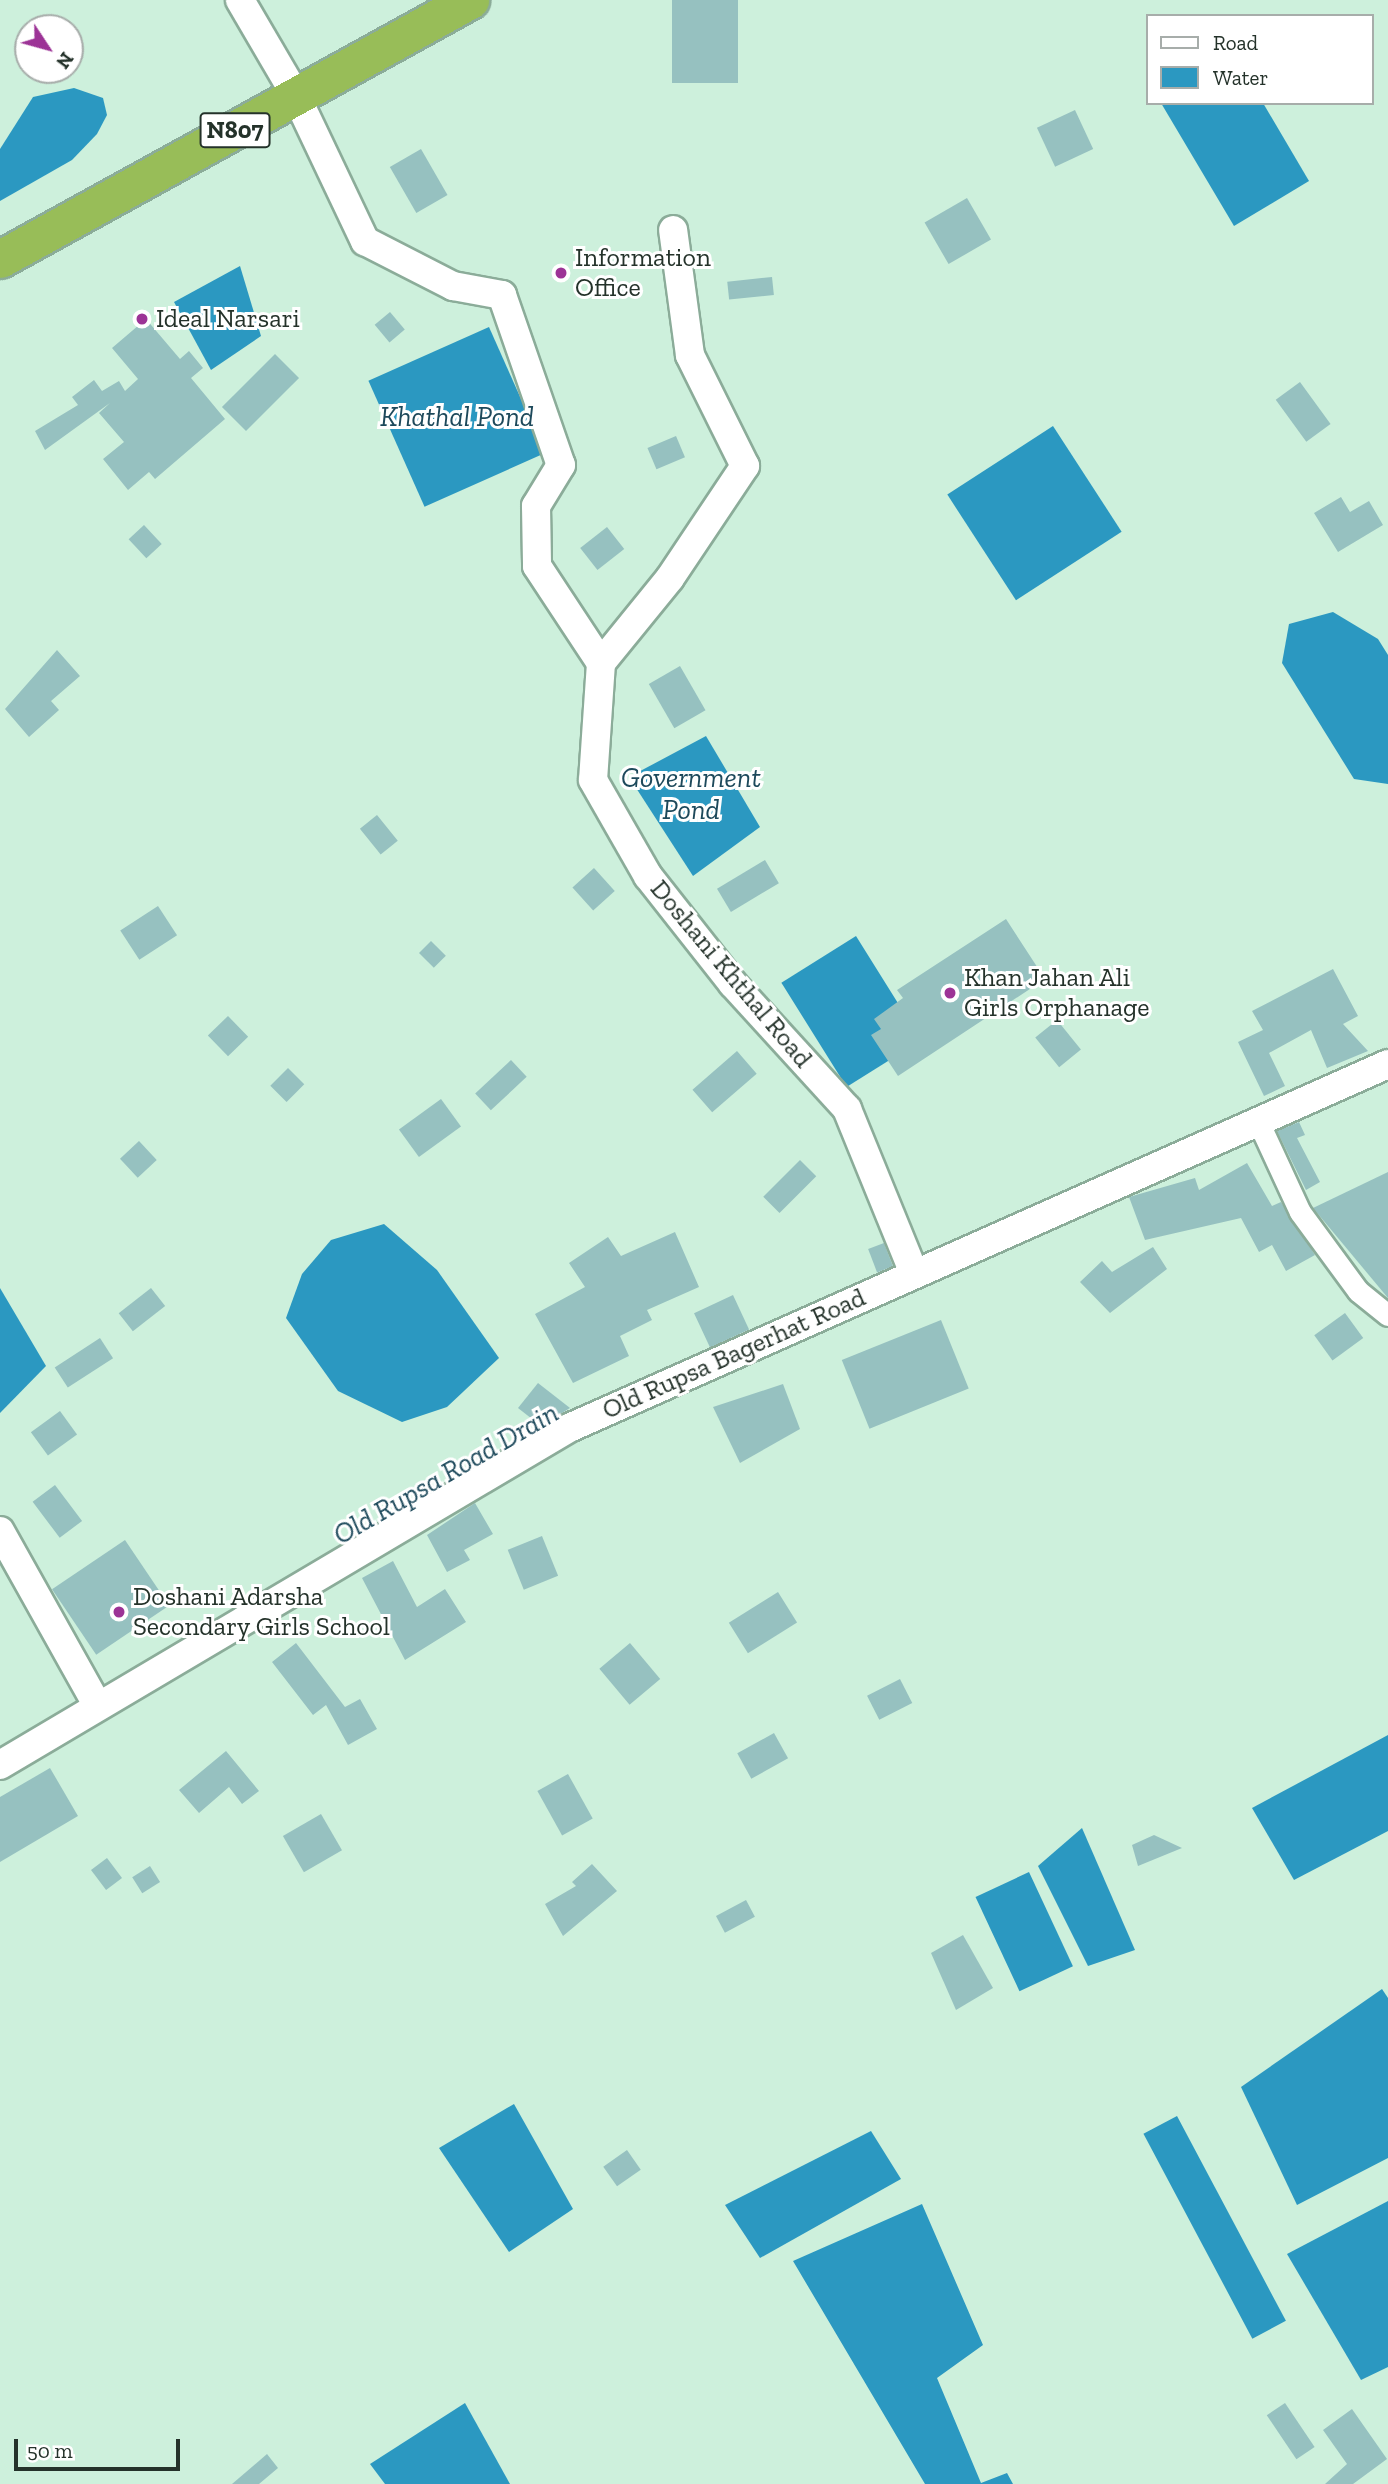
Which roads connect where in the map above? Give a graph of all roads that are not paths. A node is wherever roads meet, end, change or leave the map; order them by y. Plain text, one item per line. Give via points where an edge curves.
1 (240, 0) edge
2 (470, 0) edge
3 (296, 96) junction
4 (673, 230) dead end
5 (0, 259) edge
6 (601, 663) junction
7 (1388, 1064) edge
8 (1257, 1119) junction
9 (914, 1273) junction
10 (1388, 1315) edge
11 (0, 1531) edge
12 (96, 1703) dead end
13 (0, 1765) edge

1 - 3 street
2 - 3 highway, N807
3 - 5 highway, N807
3 - 6 street via 365,241 453,286 502,295 561,465 537,506 537,566
4 - 6 street via 690,355 745,466 670,578
6 - 9 street, Doshani Khthal Road via 593,779 648,876 733,984 847,1109
7 - 8 street, Old Rupsa Bagerhat Road
8 - 9 street, Old Rupsa Bagerhat Road
8 - 10 street via 1300,1212 1358,1291
9 - 13 street, Old Rupsa Bagerhat Road via 569,1428
11 - 12 street

